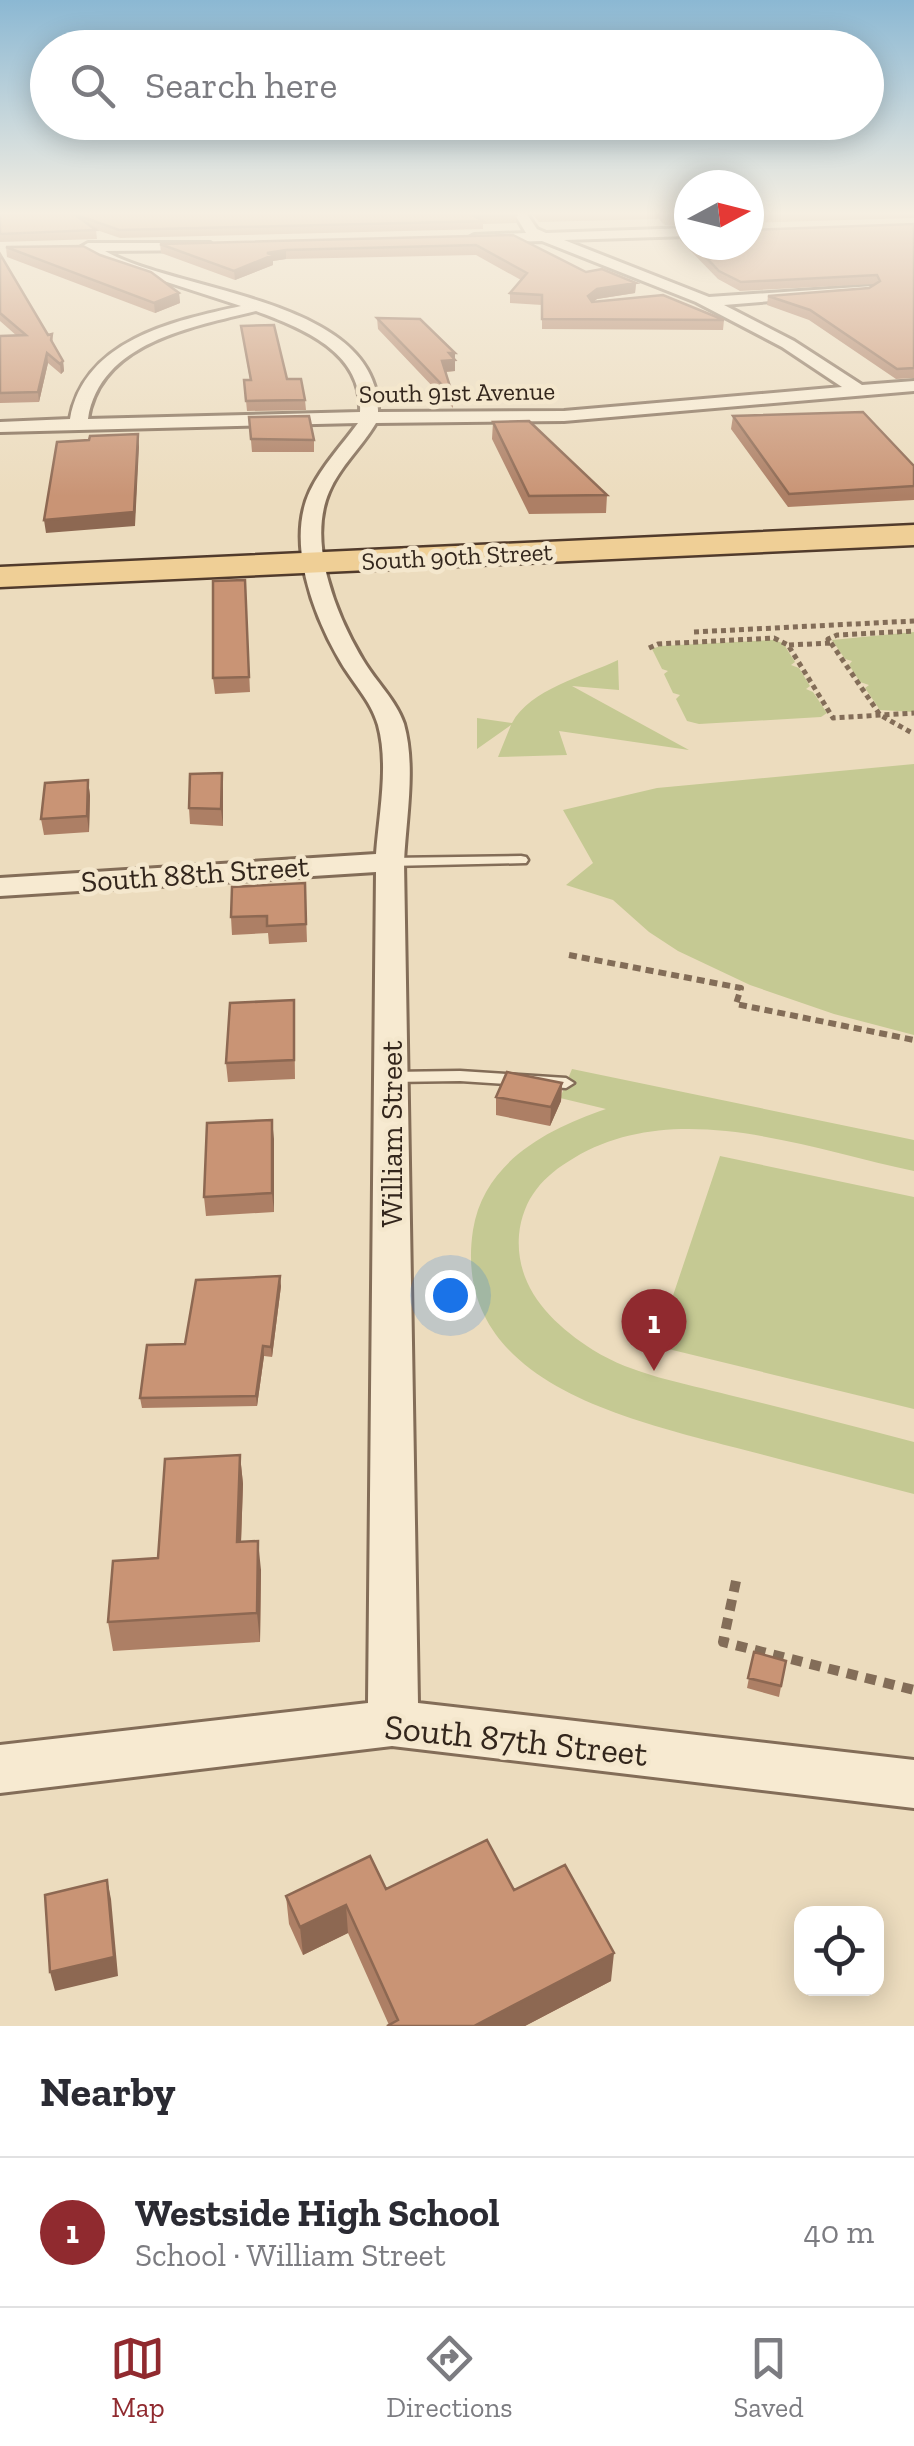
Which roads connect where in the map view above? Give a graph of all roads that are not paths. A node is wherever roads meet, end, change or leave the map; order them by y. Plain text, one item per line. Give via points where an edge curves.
1 (251, 308) edge
2 (254, 308) edge
3 (717, 308) edge
4 (914, 386) edge
5 (858, 390) junction
6 (368, 418) junction
7 (78, 424) junction
8 (0, 428) edge
9 (914, 535) edge
10 (317, 563) junction
11 (0, 577) edge
12 (520, 860) dead end
13 (390, 862) junction
14 (0, 887) edge
15 (391, 1076) junction
16 (566, 1083) edge
17 (392, 1723) junction
18 (0, 1769) edge
19 (914, 1784) edge

1 - 7 street via 173,330 115,358 85,388
2 - 6 street via 345,351 366,385
3 - 5 street
4 - 5 street, South 91st Avenue
5 - 6 street, South 91st Avenue via 564,416
6 - 7 street, South 91st Avenue
6 - 10 street, William Street via 316,500
7 - 8 street, South 91st Avenue
9 - 10 main road, South 90th Street
10 - 11 main road, South 90th Street
10 - 13 street, William Street via 334,631 392,726
12 - 13 lane
13 - 14 street, South 88th Street
13 - 15 street, William Street
15 - 16 lane
15 - 17 street, William Street
17 - 18 street, South 87th Street
17 - 19 street, South 87th Street

